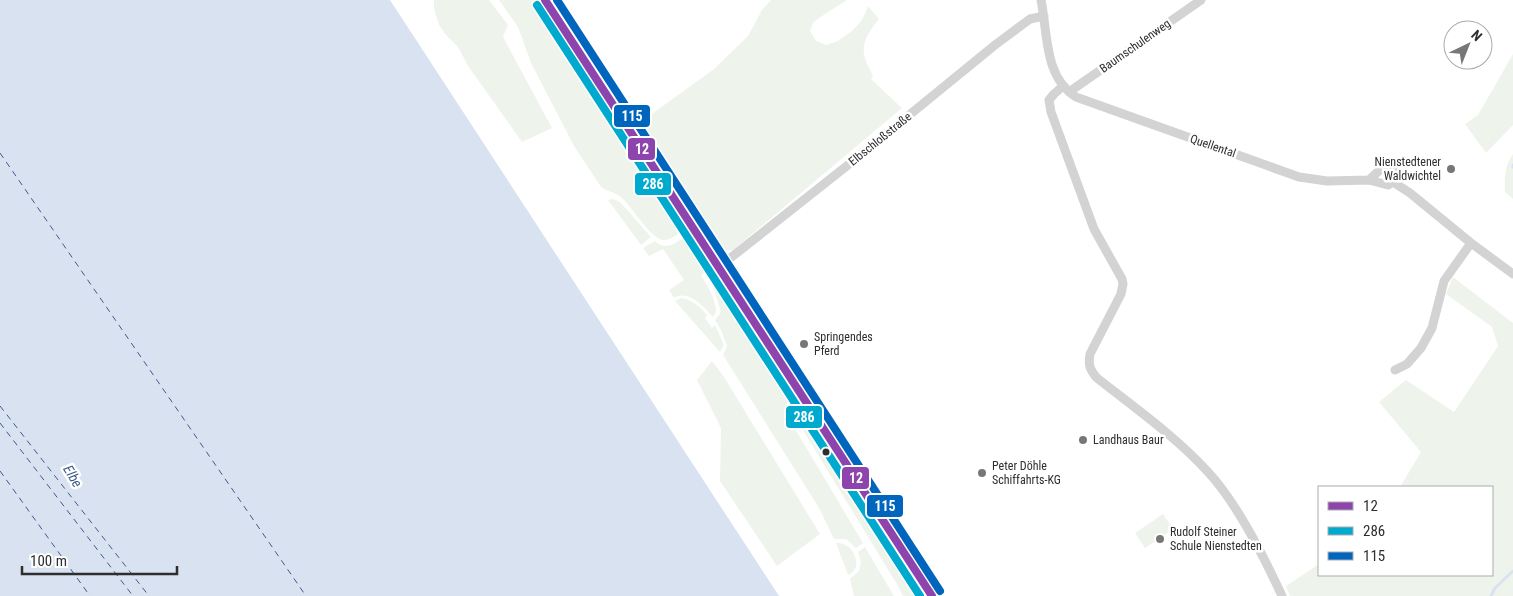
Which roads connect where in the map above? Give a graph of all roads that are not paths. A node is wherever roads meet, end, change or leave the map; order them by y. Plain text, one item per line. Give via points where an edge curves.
1 (545, 0) edge
2 (1041, 0) edge
3 (1201, 0) edge
4 (1044, 16) junction
5 (1066, 89) junction
6 (1369, 180) junction
7 (1393, 182) junction
8 (1471, 243) junction
9 (719, 267) junction
10 (1513, 274) edge
11 (1395, 370) dead end
12 (1282, 595) edge
13 (932, 596) edge

1 - 9 main road
2 - 4 street
3 - 5 street, Baumschulenweg
4 - 5 street via 1051,64
4 - 9 street, Elbschloßstraße via 1030,19 995,45
5 - 6 street, Quellental via 1086,102 1299,177 1326,181
5 - 12 street via 1049,100 1051,112 1094,229 1122,284 1121,294 1090,354 1090,368 1097,378 1208,472 1262,554
6 - 7 street, Quellental via 1388,185
6 - 7 street, Quellental via 1379,169 1387,166 1395,172
7 - 8 street, Quellental
8 - 10 street, Quellental
8 - 11 street via 1444,281 1434,322 1421,348 1407,364
9 - 13 main road

